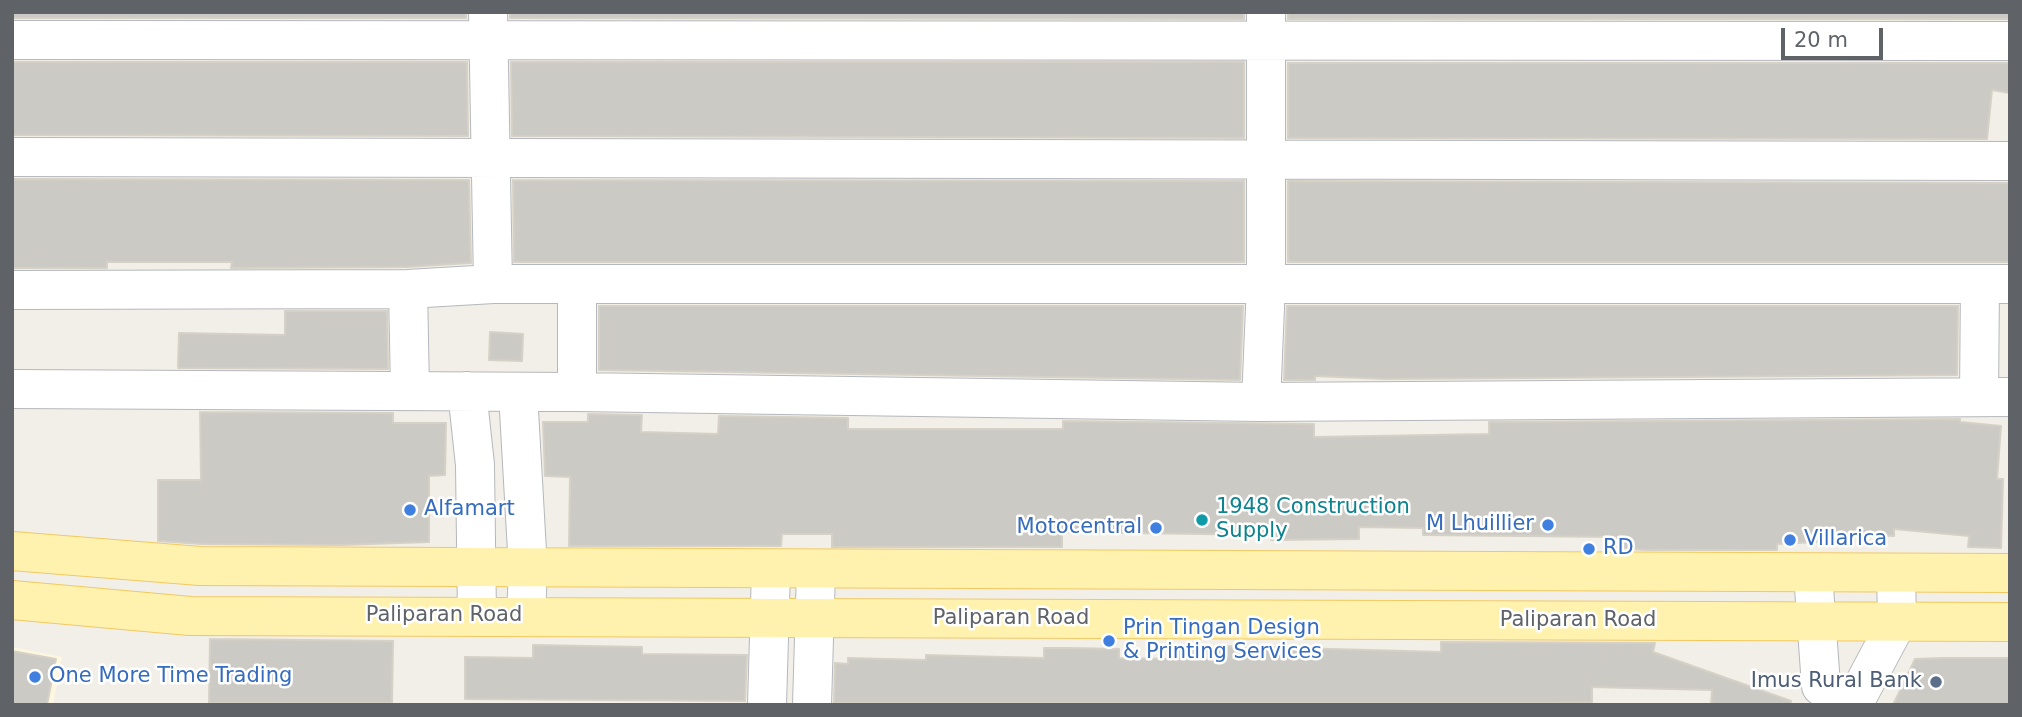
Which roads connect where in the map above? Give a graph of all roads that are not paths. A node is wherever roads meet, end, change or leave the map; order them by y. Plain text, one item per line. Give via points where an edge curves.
1 (488, 26) edge
2 (1266, 27) edge
3 (12, 40) edge
4 (2010, 41) edge
5 (12, 157) edge
6 (490, 158) junction
7 (1266, 160) junction
8 (2010, 162) edge
9 (493, 284) junction
10 (577, 284) junction
11 (1266, 284) junction
12 (1995, 284) edge
13 (408, 289) junction
14 (12, 290) edge
15 (12, 389) edge
16 (410, 390) junction
17 (467, 391) junction
18 (577, 391) junction
19 (518, 393) junction
20 (1994, 397) edge
21 (1261, 402) junction
22 (12, 551) edge
23 (478, 569) junction
24 (528, 569) junction
25 (771, 570) junction
26 (816, 571) junction
27 (1813, 572) junction
28 (1896, 573) junction
29 (2010, 573) edge
30 (12, 600) edge
31 (526, 615) junction
32 (477, 617) junction
33 (772, 618) junction
34 (816, 618) junction
35 (1814, 622) junction
36 (1897, 622) junction
37 (2010, 622) edge
38 (768, 705) edge
39 (812, 705) edge
40 (1845, 705) edge
41 (1853, 705) edge

1 - 2 street
1 - 3 street
1 - 6 street
2 - 4 street
2 - 7 street
5 - 6 street
6 - 7 street
6 - 9 street
7 - 8 street
7 - 11 street
9 - 10 street
9 - 13 street
10 - 11 street
10 - 18 street
11 - 12 street
11 - 21 street
12 - 20 street
13 - 14 street
13 - 16 street
15 - 16 street
16 - 17 street
17 - 19 street
17 - 23 street
18 - 19 street
18 - 21 street
19 - 24 street
20 - 21 street
22 - 23 main road via 200,566
23 - 24 main road
23 - 32 street
24 - 25 main road
24 - 31 street
25 - 26 main road
25 - 33 street
26 - 27 main road
26 - 34 street
27 - 28 main road
27 - 35 street
28 - 29 main road
28 - 36 street
30 - 32 main road, Paliparan Road via 190,616
31 - 32 main road, Paliparan Road
31 - 33 main road, Paliparan Road
33 - 34 main road, Paliparan Road
33 - 38 street
34 - 35 main road, Paliparan Road
34 - 39 street
35 - 36 main road, Paliparan Road
35 - 40 street via 1821,686
36 - 37 main road, Paliparan Road
36 - 41 street

